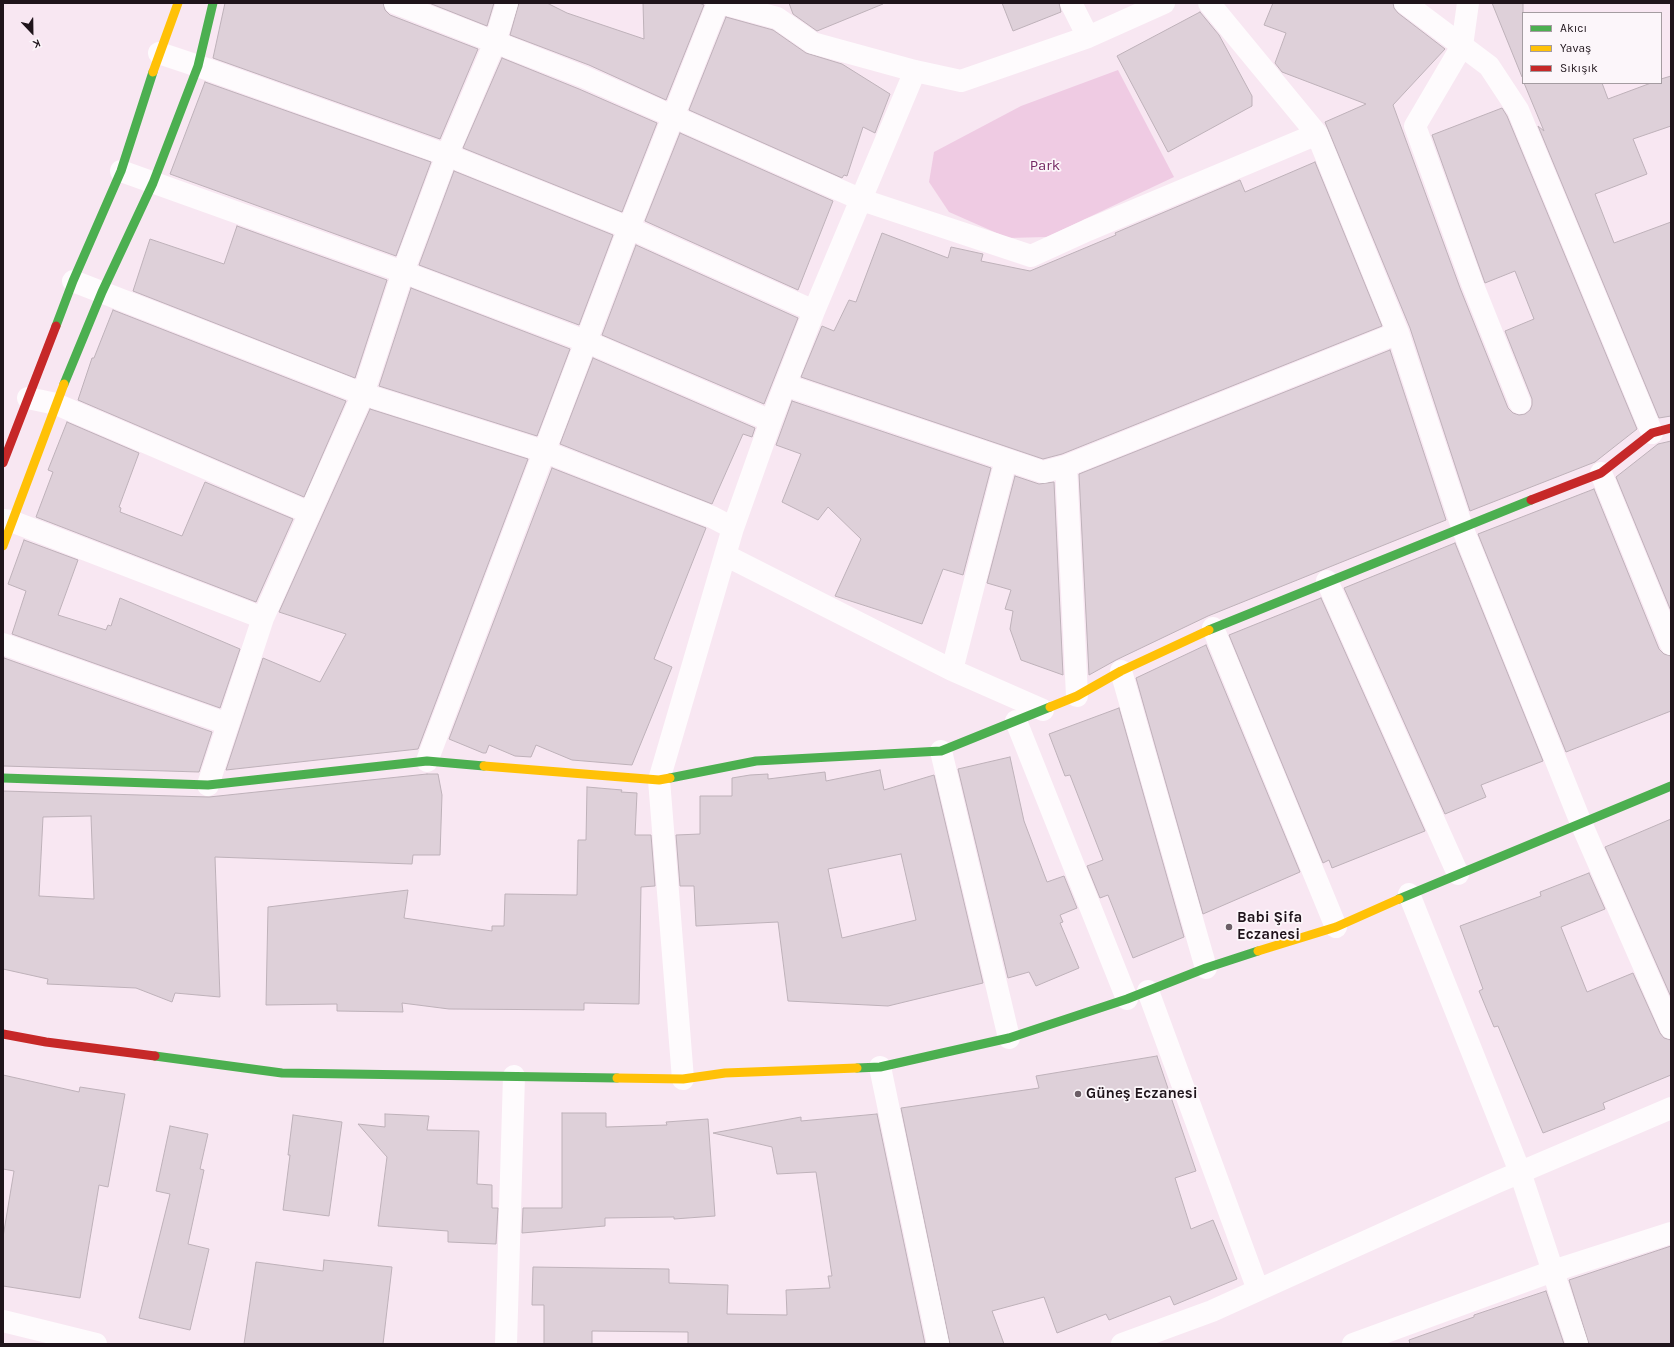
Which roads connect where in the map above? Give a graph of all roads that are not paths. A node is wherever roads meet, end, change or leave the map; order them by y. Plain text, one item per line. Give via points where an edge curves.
1 (178, 3) edge
2 (213, 3) edge
3 (395, 3) edge
4 (507, 3) edge
5 (719, 3) edge
6 (1071, 3) edge
7 (1164, 3) edge
8 (1209, 3) edge
9 (1405, 3) edge
10 (1468, 3) edge
11 (775, 10) edge
12 (1088, 37) junction
13 (495, 42) junction
14 (1462, 46) junction
15 (159, 53) junction
16 (198, 66) junction
17 (915, 71) junction
18 (673, 116) junction
19 (1317, 134) junction
20 (447, 155) junction
21 (121, 171) junction
22 (153, 183) junction
23 (862, 200) junction
24 (629, 228) junction
25 (403, 272) junction
26 (73, 281) junction
27 (102, 292) junction
28 (814, 311) junction
29 (1398, 333) junction
30 (585, 341) junction
31 (785, 386) junction
32 (363, 394) junction
33 (28, 398) junction
34 (1520, 403) dead end
35 (56, 404) junction
36 (771, 421) junction
37 (1661, 431) edge
38 (543, 452) junction
39 (1006, 460) junction
40 (3, 463) edge
41 (1066, 466) junction
42 (1601, 473) junction
43 (310, 513) junction
44 (7, 521) edge
45 (1462, 527) junction
46 (733, 528) junction
47 (3, 546) edge
48 (725, 555) junction
49 (1327, 581) junction
50 (263, 618) junction
51 (1212, 628) junction
52 (3, 644) edge
53 (1671, 644) edge
54 (952, 670) junction
55 (1121, 671) junction
56 (1077, 696) junction
57 (1043, 710) junction
58 (1016, 721) junction
59 (228, 724) junction
60 (941, 751) junction
61 (427, 761) junction
62 (3, 778) edge
63 (659, 780) junction
64 (208, 786) junction
65 (1671, 786) edge
66 (1581, 824) junction
67 (1458, 874) junction
68 (1409, 894) junction
69 (1336, 927) junction
70 (1206, 968) junction
71 (1148, 991) junction
72 (1127, 999) junction
73 (1671, 1028) edge
74 (5, 1033) edge
75 (1009, 1038) junction
76 (880, 1067) junction
77 (514, 1076) junction
78 (683, 1079) junction
79 (1671, 1108) edge
80 (1520, 1172) junction
81 (1671, 1233) edge
82 (1553, 1271) junction
83 (1258, 1290) junction
84 (3, 1321) edge
85 (66, 1341) edge
86 (96, 1344) edge
87 (506, 1344) edge
88 (938, 1344) edge
89 (1122, 1344) edge
90 (1353, 1344) edge
91 (1577, 1344) edge

1 - 15 street
2 - 16 street
3 - 13 street
4 - 13 street
5 - 11 street
5 - 18 street
6 - 12 street
7 - 12 street
8 - 19 street
9 - 14 street
10 - 14 street
11 - 17 street via 813,43
12 - 17 street via 961,80
13 - 18 street
13 - 20 street
14 - 34 street via 1415,126 1472,283
14 - 37 street via 1489,66 1518,110
15 - 16 street
15 - 21 street
16 - 20 street
16 - 22 street
17 - 23 street
18 - 23 street
18 - 24 street
19 - 23 street via 1031,256
19 - 29 street
20 - 24 street
20 - 25 street
21 - 22 street
21 - 26 street
22 - 25 street
22 - 27 street
23 - 28 street
24 - 28 street
24 - 30 street
25 - 30 street
25 - 32 street
26 - 27 street
26 - 33 street
27 - 32 street
27 - 35 street
28 - 31 street
29 - 41 street
29 - 45 street
30 - 36 street
30 - 38 street
31 - 36 street
31 - 39 street
32 - 38 street
32 - 43 street
33 - 35 street
33 - 40 street
35 - 43 street
35 - 44 street
36 - 46 street
37 - 42 street
38 - 46 street via 712,517
38 - 61 street
39 - 41 street via 1043,472
39 - 54 street
41 - 56 street
42 - 45 street
42 - 53 street
43 - 50 street
44 - 47 street
44 - 50 street
45 - 49 street
45 - 66 street
46 - 48 street
48 - 54 street
48 - 63 street
49 - 51 street
49 - 67 street
50 - 59 street
51 - 55 street
51 - 69 street
52 - 59 street
54 - 57 street
55 - 56 street
55 - 70 street
56 - 57 street
57 - 58 street
58 - 60 street
58 - 72 street
59 - 64 street
60 - 63 street via 756,761
60 - 75 street
61 - 63 street
61 - 64 street
62 - 64 street
63 - 78 street
65 - 66 street
66 - 67 street
66 - 73 street
67 - 68 street
68 - 69 street
68 - 80 street
69 - 70 street
70 - 71 street
71 - 72 street
71 - 83 street
72 - 75 street
74 - 77 street via 46,1042 282,1073
75 - 76 street
76 - 78 street via 725,1073
76 - 88 street
77 - 78 street
77 - 87 street
79 - 80 street
80 - 82 street
80 - 83 street
81 - 82 street
82 - 90 street
82 - 91 street
83 - 89 street via 1212,1311
84 - 85 street
85 - 86 street

